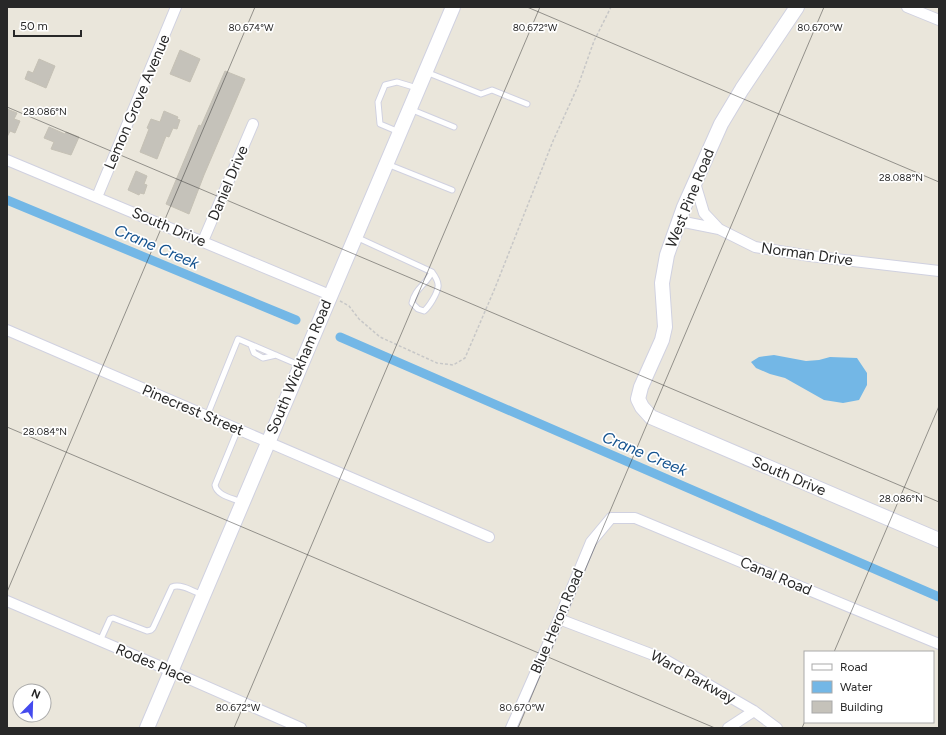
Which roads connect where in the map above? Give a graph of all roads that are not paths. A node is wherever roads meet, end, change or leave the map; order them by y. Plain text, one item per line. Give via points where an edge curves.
1 (176, 7) edge
2 (453, 7) edge
3 (797, 7) edge
4 (906, 7) edge
5 (939, 20) edge
6 (425, 72) junction
7 (418, 89) junction
8 (527, 104) dead end
9 (409, 109) junction
10 (253, 124) dead end
11 (454, 127) dead end
12 (399, 132) junction
13 (7, 160) edge
14 (386, 164) junction
15 (695, 183) junction
16 (452, 190) dead end
17 (97, 197) junction
18 (679, 221) junction
19 (719, 229) junction
20 (355, 237) junction
21 (203, 241) junction
22 (939, 271) edge
23 (432, 272) junction
24 (330, 295) junction
25 (7, 330) edge
26 (251, 345) junction
27 (276, 355) junction
28 (300, 365) junction
29 (642, 407) joint
30 (207, 416) junction
31 (238, 429) junction
32 (268, 442) junction
33 (242, 502) junction
34 (611, 518) joint
35 (489, 536) dead end
36 (939, 540) edge
37 (203, 595) junction
38 (7, 601) edge
39 (559, 619) junction
40 (100, 641) junction
41 (939, 644) edge
42 (171, 671) junction
43 (754, 711) junction
44 (514, 727) edge
45 (146, 728) edge
46 (301, 728) edge
47 (728, 728) edge
48 (777, 728) edge

1 - 17 street, Lemon Grove Avenue
2 - 6 main road, South Wickham Road
3 - 15 main road, West Pine Road via 721,124
4 - 5 street
6 - 7 main road, South Wickham Road
6 - 8 lane via 481,94 492,90
7 - 9 main road, South Wickham Road
7 - 12 lane via 397,82 385,86 378,102 380,124
9 - 11 lane
9 - 12 main road, South Wickham Road
10 - 21 street, Daniel Drive
12 - 14 main road, South Wickham Road
13 - 17 street, South Drive
14 - 16 lane
14 - 20 main road, South Wickham Road
15 - 18 main road, West Pine Road
15 - 19 street via 704,213
17 - 21 street, South Drive
18 - 19 street, Norman Drive
18 - 29 main road, West Pine Road via 667,254 662,283 665,327 641,388 638,399
19 - 22 street, Norman Drive via 755,246 810,256
20 - 23 lane
20 - 24 main road, South Wickham Road
21 - 24 street, South Drive
23 - 23 lane via 421,285 412,303 424,311 429,308 438,286
24 - 28 main road, South Wickham Road
25 - 30 street, Pinecrest Street
26 - 27 lane
26 - 27 lane via 254,354 263,358
26 - 30 lane via 238,339
27 - 28 lane
28 - 32 main road, South Wickham Road
29 - 36 main road, South Drive via 651,417
30 - 31 street, Pinecrest Street
31 - 32 street, Pinecrest Street
31 - 33 lane via 215,485 220,494
32 - 33 main road, South Wickham Road
32 - 35 street, Pinecrest Street
33 - 37 main road, South Wickham Road
34 - 39 street, Blue Heron Road via 591,542
34 - 41 street, Canal Road via 635,518
37 - 40 lane via 175,585 151,630 147,631 110,618
37 - 42 main road, South Wickham Road
38 - 40 street, Rodes Place
39 - 43 street, Ward Parkway via 664,659
39 - 44 street, Blue Heron Road
40 - 42 street, Rodes Place
42 - 45 main road, South Wickham Road
42 - 46 street, Rodes Place
43 - 47 street
43 - 48 street, Ward Parkway

